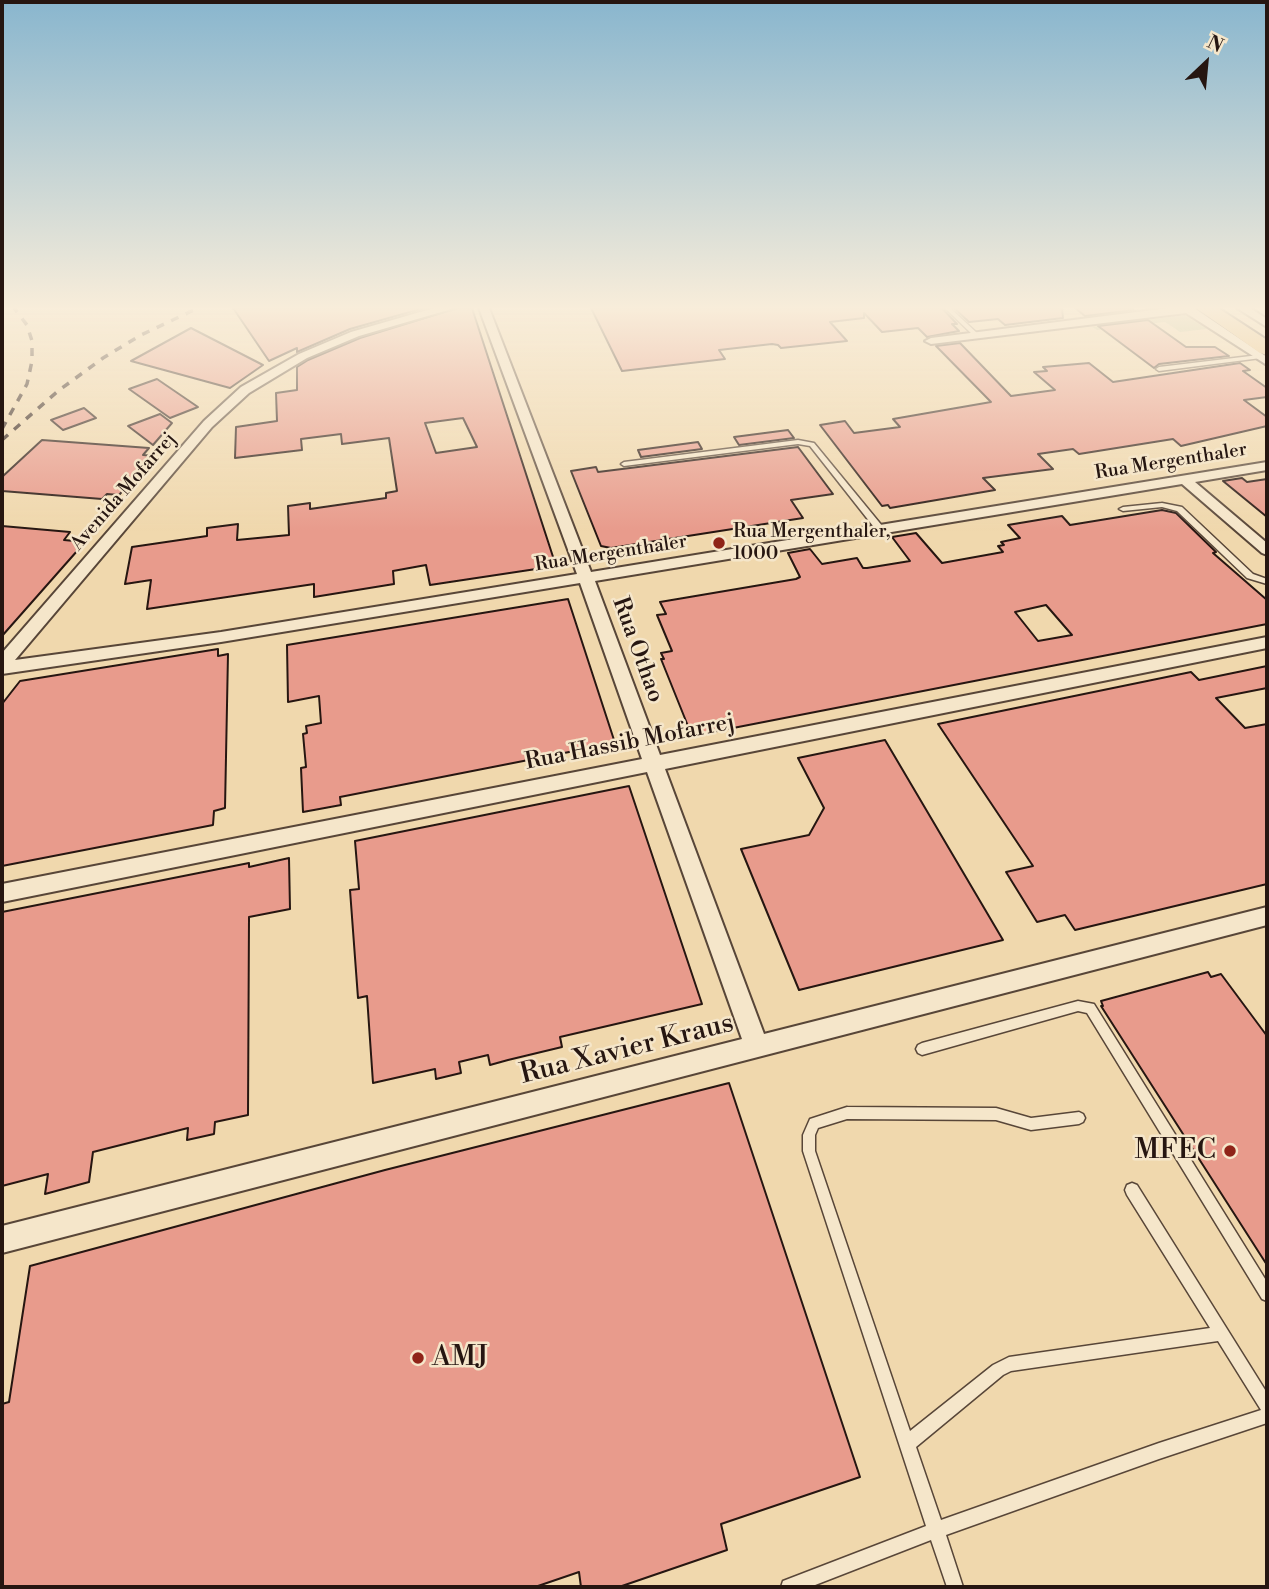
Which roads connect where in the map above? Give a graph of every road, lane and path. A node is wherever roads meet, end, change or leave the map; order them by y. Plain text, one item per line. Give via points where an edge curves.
1 (258, 382) edge
2 (512, 382) edge
3 (624, 464) dead end
4 (1267, 466) edge
5 (1185, 480) junction
6 (1123, 509) dead end
7 (880, 529) junction
8 (1267, 550) edge
9 (586, 578) junction
10 (1267, 582) edge
11 (1267, 642) edge
12 (2, 666) edge
13 (653, 763) junction
14 (2, 893) edge
15 (1267, 916) edge
16 (757, 1048) junction
17 (922, 1049) dead end
18 (1079, 1118) dead end
19 (1132, 1190) dead end
20 (2, 1240) edge
21 (1267, 1294) edge
22 (1222, 1333) junction
23 (1267, 1406) edge
24 (1267, 1416) edge
25 (908, 1444) junction
26 (936, 1530) junction
27 (789, 1587) edge
28 (955, 1587) edge

1 - 12 street, Avenida Mofarrej via 208,424
2 - 9 street, Rua Othao
3 - 7 lane via 811,444
4 - 5 street, Rua Mergenthaler
5 - 7 street, Rua Mergenthaler
5 - 8 street
6 - 10 lane via 1162,505 1180,509 1250,576
7 - 9 street, Rua Mergenthaler
9 - 12 street, Rua Mergenthaler via 221,637
9 - 13 street, Rua Othao
11 - 13 street, Rua Hassib Mofarrej
13 - 14 street, Rua Hassib Mofarrej
13 - 16 street, Rua Othao
15 - 16 street, Rua Xavier Kraus
16 - 20 street, Rua Xavier Kraus
17 - 21 lane via 1077,1006 1090,1008
18 - 25 lane via 1031,1124 996,1114 847,1113 814,1123 809,1151
19 - 22 lane
22 - 23 lane
22 - 25 lane via 1009,1364
24 - 26 lane
25 - 26 lane
26 - 27 lane
26 - 28 lane

